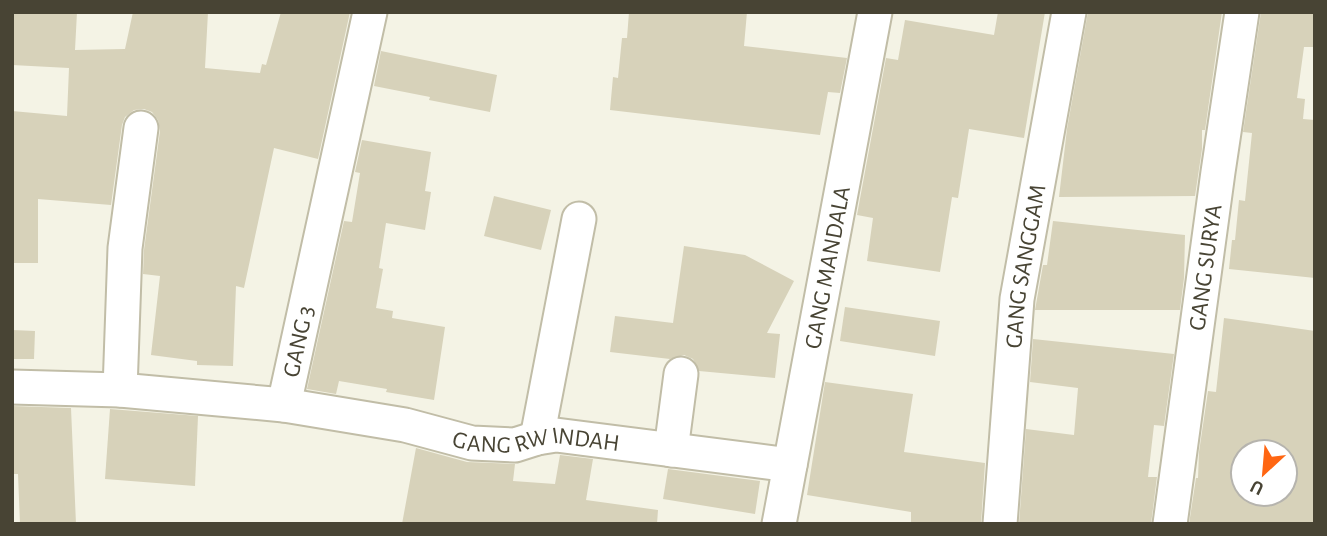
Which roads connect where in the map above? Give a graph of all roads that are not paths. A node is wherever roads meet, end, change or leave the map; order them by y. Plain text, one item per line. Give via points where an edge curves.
1 (370, 12) edge
2 (875, 12) edge
3 (1069, 12) edge
4 (1242, 12) edge
5 (141, 128) dead end
6 (579, 219) dead end
7 (681, 374) dead end
8 (12, 387) edge
9 (120, 390) junction
10 (284, 405) junction
11 (537, 438) junction
12 (671, 450) junction
13 (790, 465) junction
14 (779, 524) edge
15 (1000, 524) edge
16 (1170, 524) edge

1 - 10 street, GANG 3
2 - 13 street, GANG MANDALA
3 - 15 street, GANG SANGGAM via 1017,299
4 - 16 street, GANG SURYA
5 - 9 street via 125,248
6 - 11 street
7 - 12 street
8 - 9 street, GANG 3
9 - 10 street, GANG 3
10 - 11 street, GANG RW INDAH via 405,425 472,443 515,445
11 - 12 street, GANG RW INDAH via 556,435
12 - 13 street, GANG RW INDAH
13 - 14 street, GANG MANDALA

